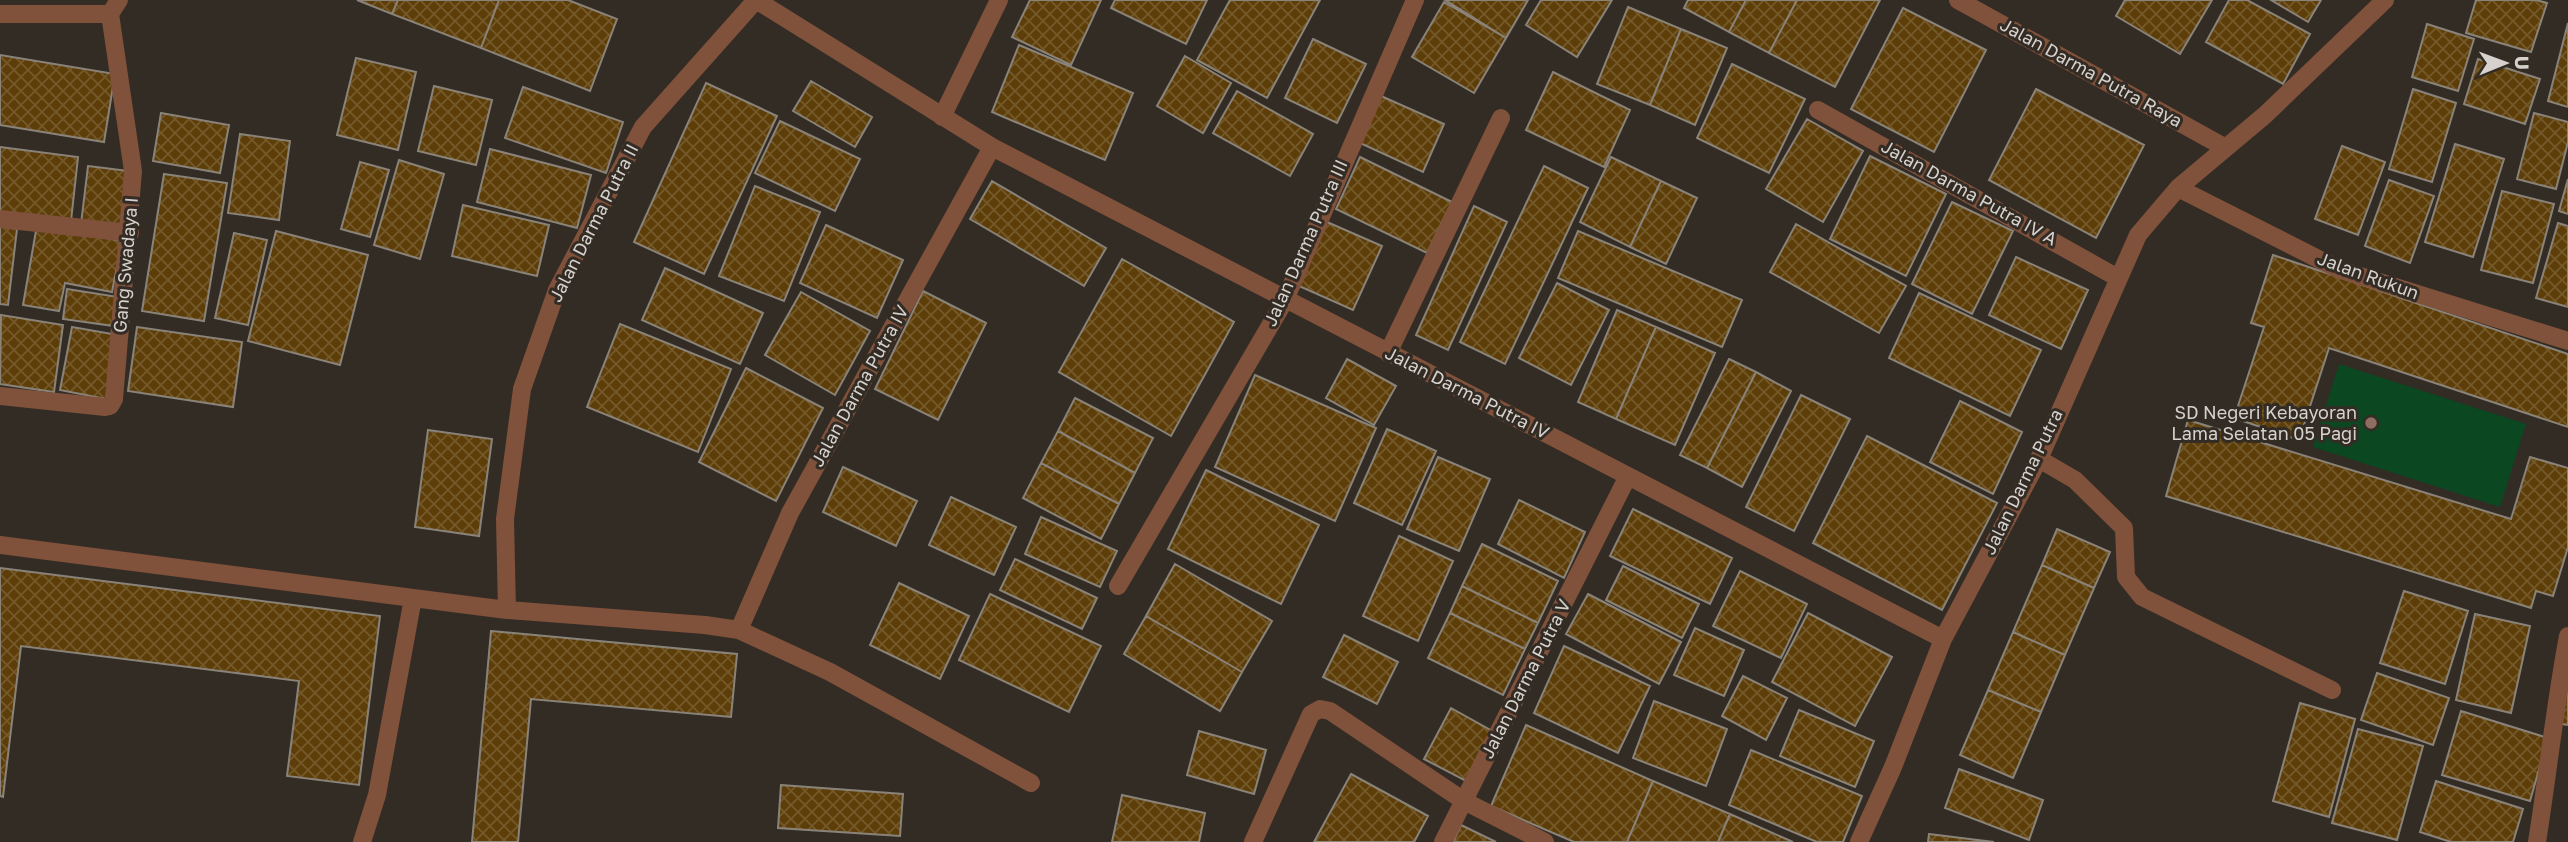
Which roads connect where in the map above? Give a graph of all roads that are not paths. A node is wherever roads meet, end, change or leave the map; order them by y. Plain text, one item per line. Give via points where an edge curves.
1 (756, 0) edge
2 (999, 0) edge
3 (1415, 0) edge
4 (1958, 0) edge
5 (2385, 0) edge
6 (115, 7) edge
7 (0, 14) edge
8 (1818, 110) dead end
9 (942, 117) junction
10 (1501, 118) dead end
11 (992, 147) junction
12 (2224, 147) junction
13 (2178, 188) junction
14 (0, 219) edge
15 (130, 233) junction
16 (2118, 278) junction
17 (1285, 300) junction
18 (2568, 341) edge
19 (1388, 353) junction
20 (0, 396) edge
21 (2039, 459) junction
22 (1628, 476) junction
23 (0, 545) edge
24 (1118, 586) dead end
25 (413, 598) junction
26 (507, 610) junction
27 (738, 630) junction
28 (2568, 636) edge
29 (1943, 639) junction
30 (2332, 690) dead end
31 (1031, 783) dead end
32 (1464, 801) junction
33 (362, 842) edge
34 (1253, 842) edge
35 (1443, 842) edge
36 (1545, 842) edge
37 (1859, 842) edge
38 (2537, 842) edge

1 - 9 street, Jalan Darma Putra IV
1 - 26 street, Jalan Darma Putra II via 643,127 557,290 522,389 505,519
2 - 9 street
3 - 17 street, Jalan Darma Putra III
4 - 12 street, Jalan Darma Putra Raya
5 - 12 street, Jalan Darma Putra via 2265,115
6 - 7 street
6 - 15 street, Gang Swadaya I via 133,171
8 - 16 street, Jalan Darma Putra IV A
9 - 11 street, Jalan Darma Putra IV
10 - 19 street
11 - 17 street, Jalan Darma Putra IV
11 - 27 street, Jalan Darma Putra IV via 790,513
12 - 13 street, Jalan Darma Putra
13 - 16 street, Jalan Darma Putra via 2138,235
13 - 18 street, Jalan Rukun via 2338,269
14 - 15 street
15 - 20 street, Gang Swadaya I via 110,407
16 - 21 street, Jalan Darma Putra
17 - 19 street, Jalan Darma Putra IV
17 - 24 street, Jalan Darma Putra III
19 - 22 street, Jalan Darma Putra IV
21 - 29 street, Jalan Darma Putra
21 - 30 street via 2075,480 2124,528 2126,577 2142,597
22 - 29 street, Jalan Darma Putra IV
22 - 32 street, Jalan Darma Putra V
23 - 25 street
25 - 26 street
25 - 33 street via 377,795
26 - 27 street
27 - 31 street via 830,672
28 - 38 street
29 - 37 street, Jalan Darma Putra via 1894,767
32 - 34 street via 1331,711 1320,709 1311,714
32 - 35 street, Jalan Darma Putra V
32 - 36 street

